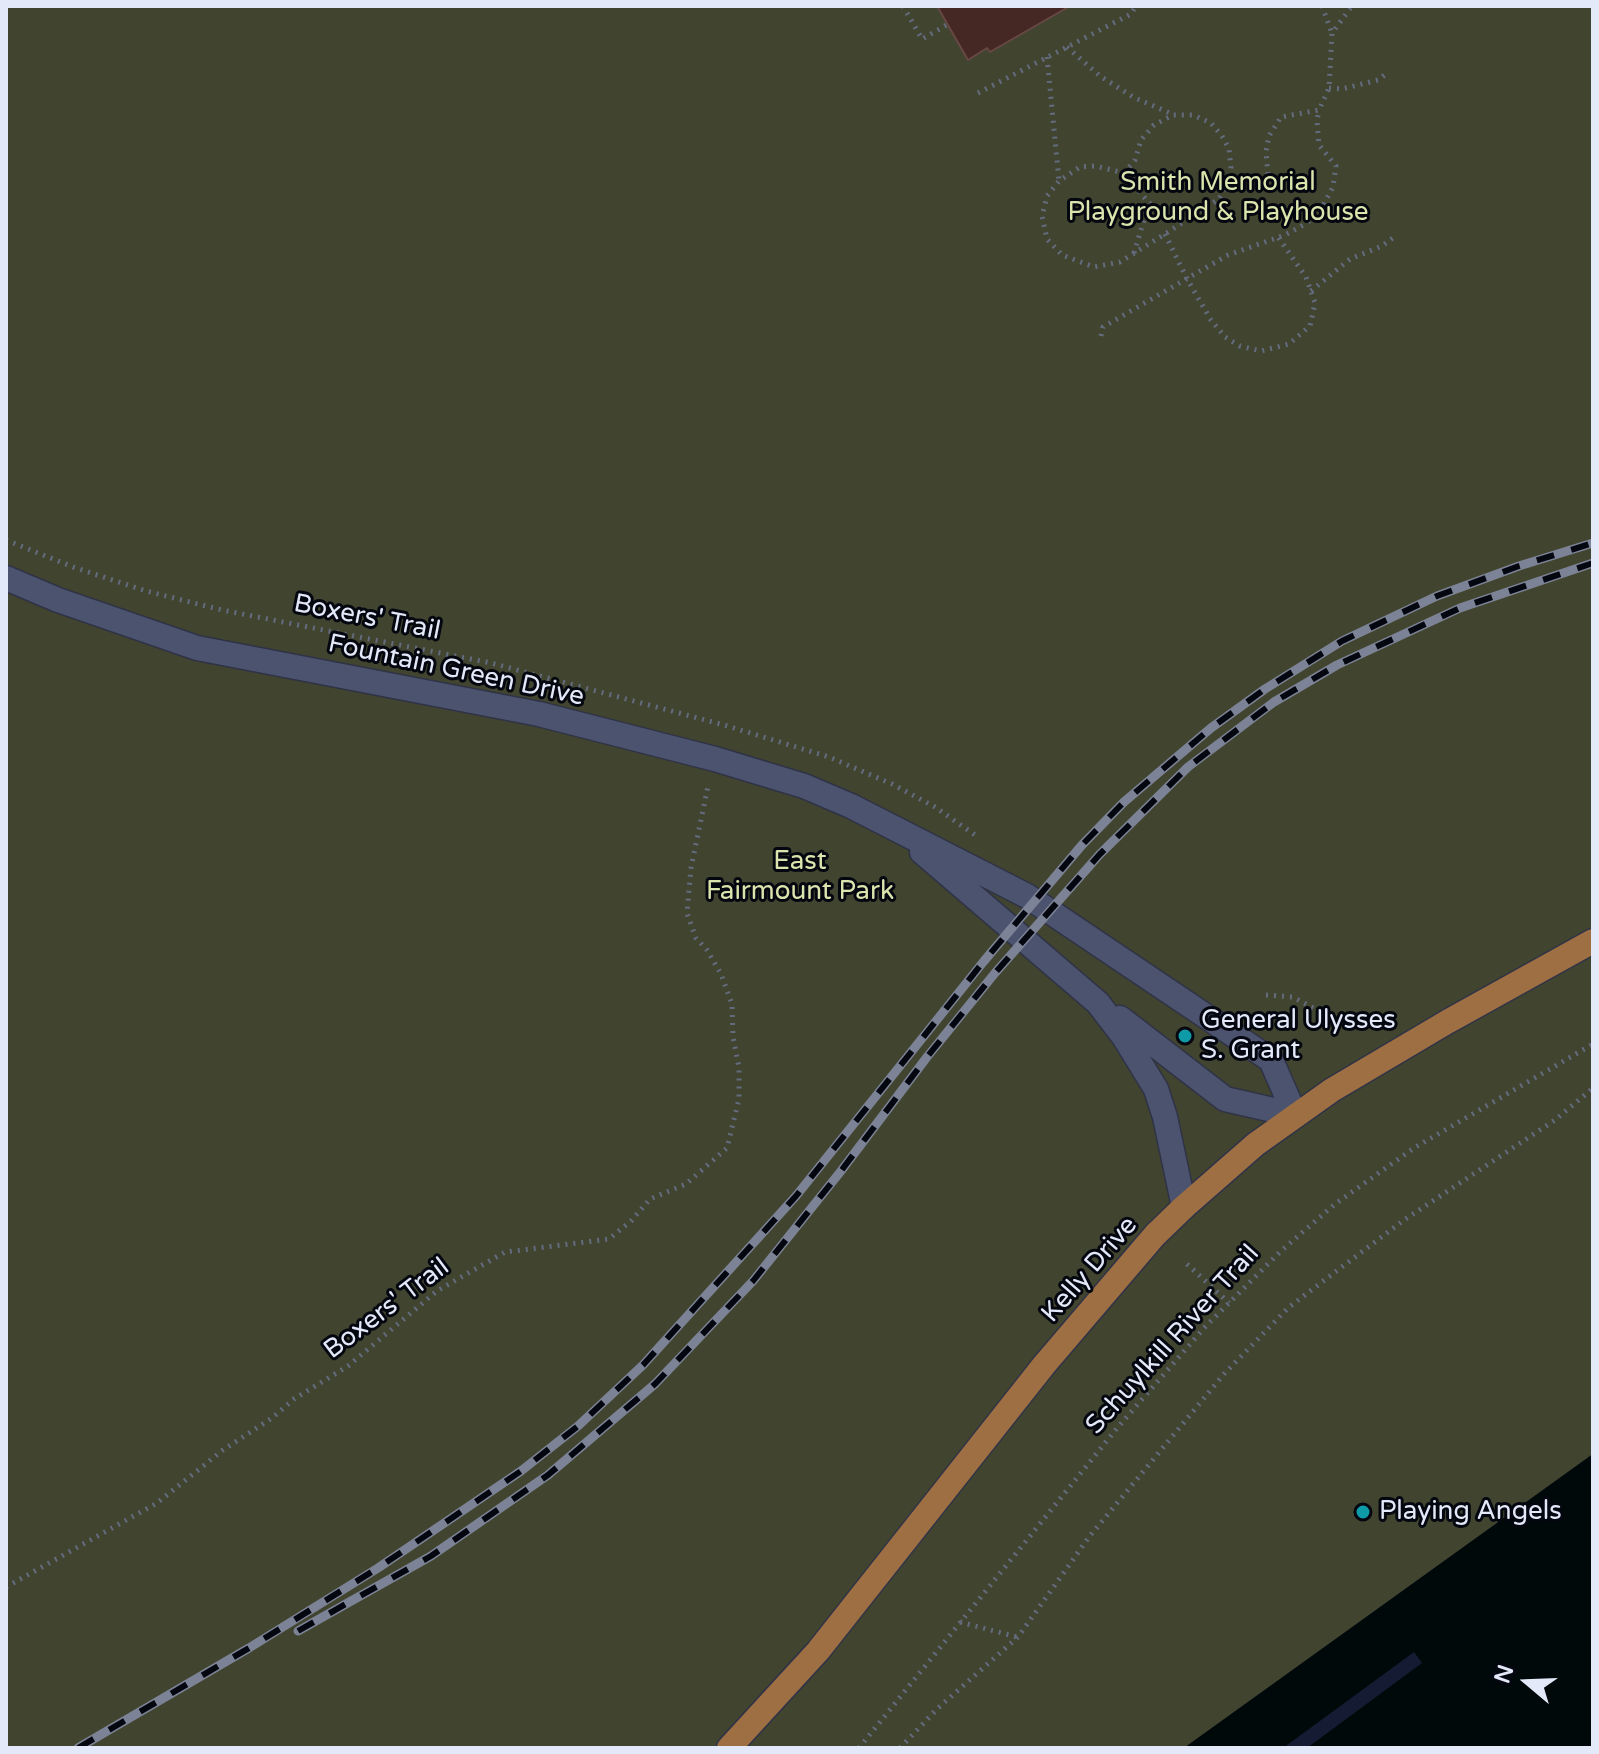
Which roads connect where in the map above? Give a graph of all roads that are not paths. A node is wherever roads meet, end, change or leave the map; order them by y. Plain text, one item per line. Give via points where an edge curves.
1 (6, 578) edge
2 (893, 827) junction
3 (1593, 941) edge
4 (1098, 1003) junction
5 (1295, 1115) junction
6 (1184, 1207) junction
7 (729, 1748) edge

1 - 2 street, Fountain Green Drive via 197,648 539,714 715,759 804,786
2 - 4 street, Fountain Green Drive
2 - 5 street, Fountain Green Drive via 1027,896 1271,1060
3 - 5 main road, Kelly Drive
4 - 5 street, Fountain Green Drive via 1225,1099
4 - 6 street, Fountain Green Drive via 1156,1089
5 - 6 main road, Kelly Drive
6 - 7 main road, Kelly Drive via 1044,1365 818,1651

